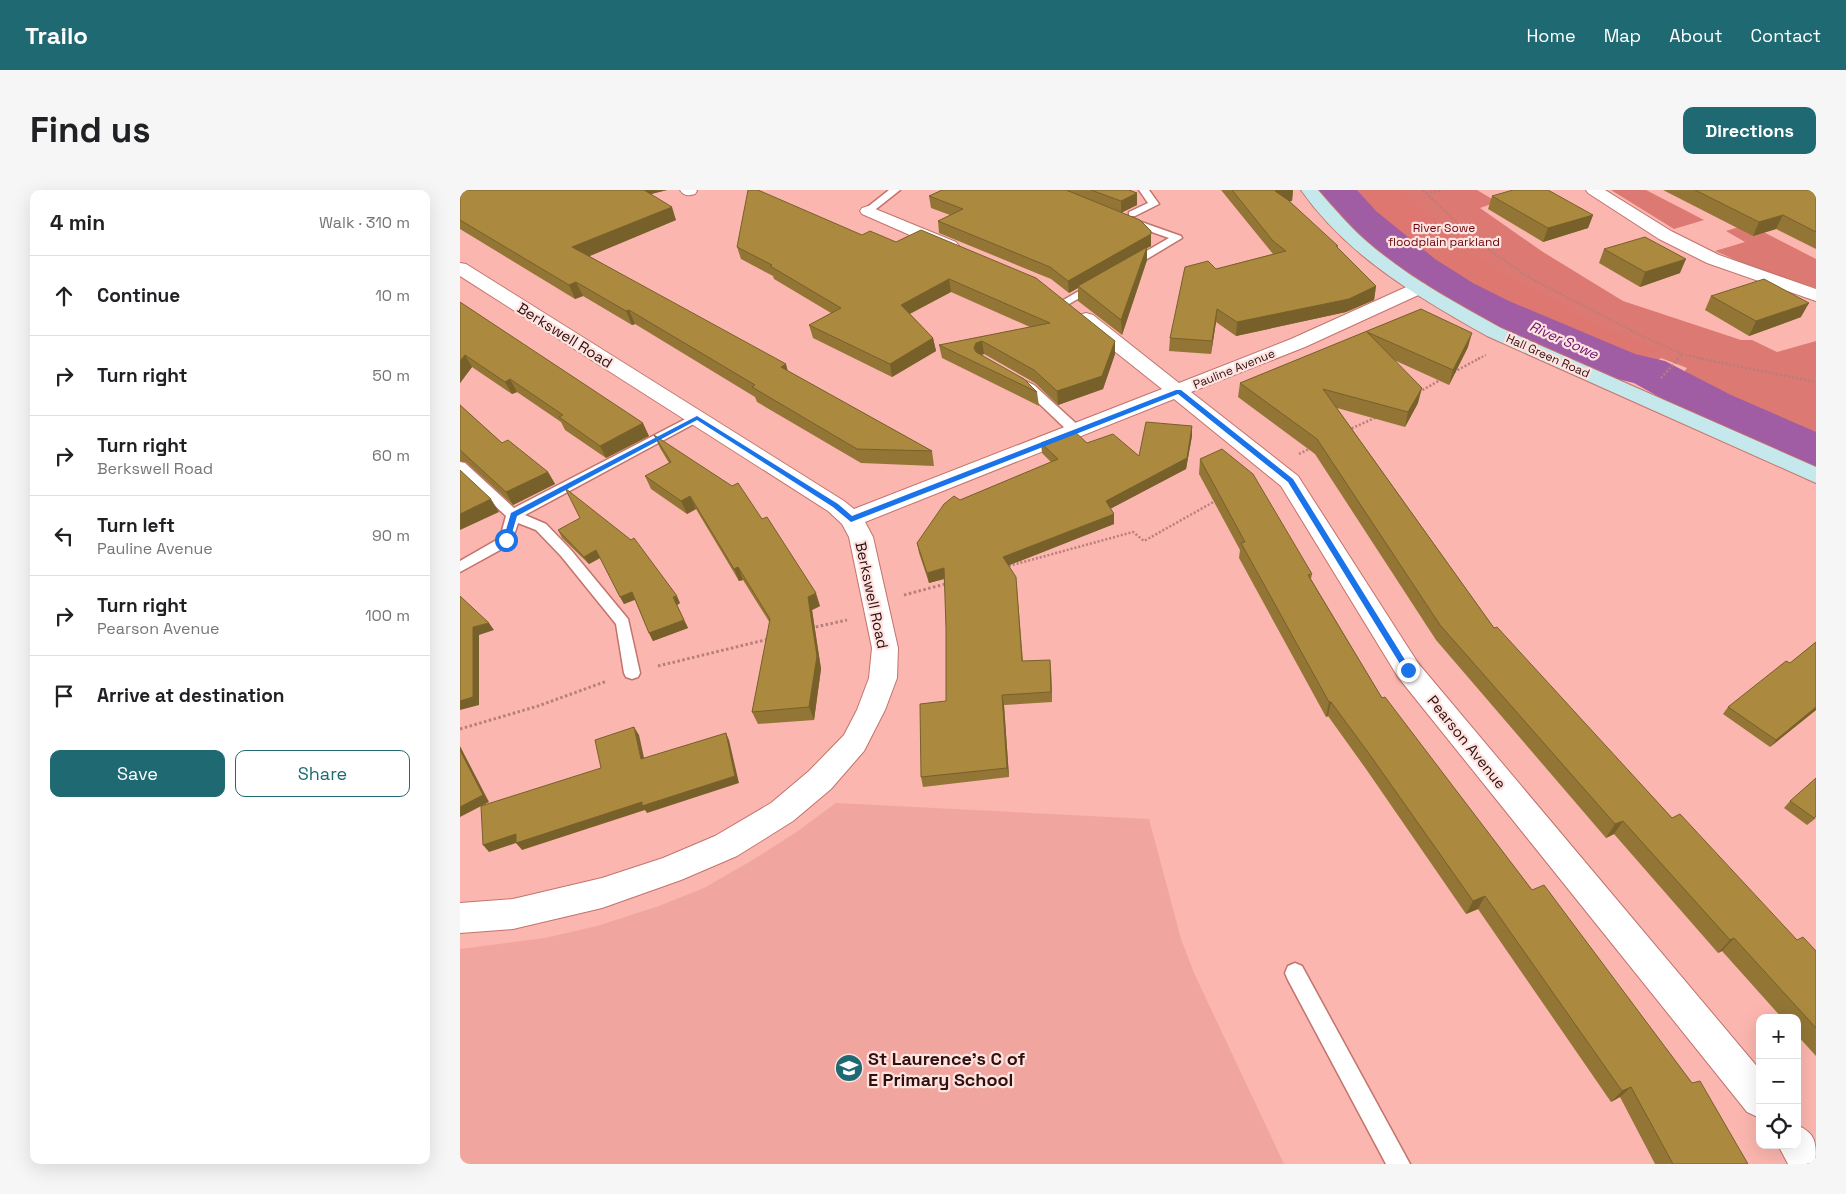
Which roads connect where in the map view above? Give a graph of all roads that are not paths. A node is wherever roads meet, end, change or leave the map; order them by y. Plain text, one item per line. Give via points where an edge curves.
1 (895, 190) edge
2 (1144, 190) edge
3 (1309, 190) edge
4 (1594, 190) edge
5 (868, 211) joint
6 (1132, 214) dead end
7 (1116, 216) edge
8 (974, 256) edge
9 (460, 268) edge
10 (1044, 285) edge
11 (1419, 288) junction
12 (1816, 295) edge
13 (1065, 302) junction
14 (1006, 374) edge
15 (1178, 391) junction
16 (697, 418) junction
17 (1076, 431) junction
18 (460, 466) edge
19 (1816, 476) edge
20 (513, 514) junction
21 (851, 519) junction
22 (460, 567) edge
23 (632, 673) road end
24 (460, 918) edge
25 (1295, 974) dead end
26 (1756, 1094) edge
27 (1801, 1149) edge
28 (1398, 1164) edge
29 (1813, 1164) edge

1 - 5 lane
2 - 6 lane via 1154,204
3 - 11 main road, Hall Green Road via 1357,242
4 - 12 street via 1665,235 1713,259
5 - 8 street
7 - 13 lane via 1176,238
9 - 16 street, Berkswell Road
10 - 13 street, Pearson Avenue
11 - 15 street, Pauline Avenue via 1298,343
11 - 19 main road, Hall Green Road via 1512,340
13 - 15 street, Pearson Avenue
14 - 17 lane via 1030,388
15 - 17 street, Pauline Avenue
15 - 26 street, Pearson Avenue via 1290,481 1408,670
16 - 20 lane
16 - 21 street, Berkswell Road via 836,506
17 - 21 street, Pauline Avenue
18 - 20 lane
20 - 22 lane via 506,540
20 - 23 lane via 541,527 623,623
21 - 24 street, Berkswell Road via 861,537 885,648 882,678 854,743 820,780 782,812 726,846 670,870 602,893 513,914
25 - 28 lane
27 - 29 street

